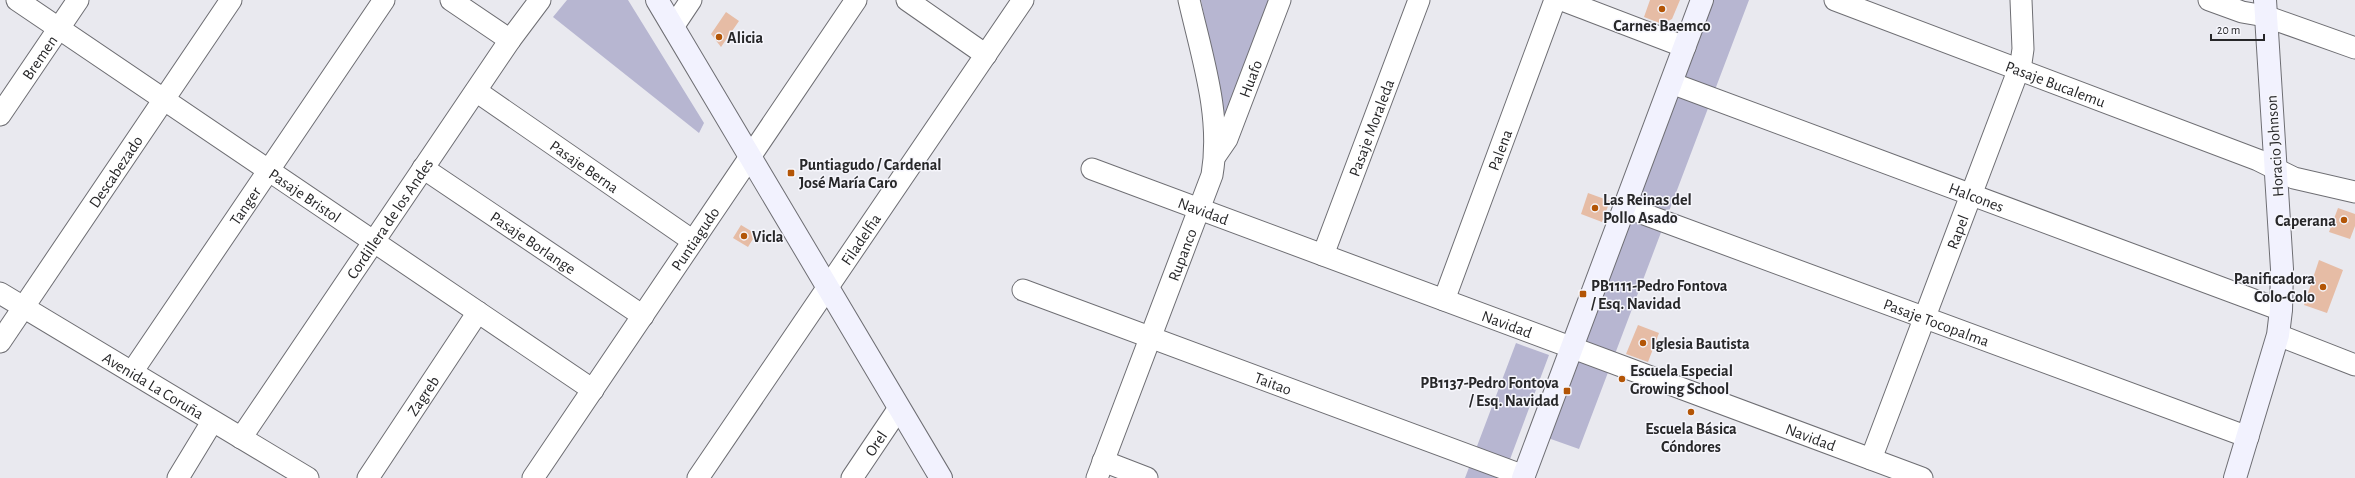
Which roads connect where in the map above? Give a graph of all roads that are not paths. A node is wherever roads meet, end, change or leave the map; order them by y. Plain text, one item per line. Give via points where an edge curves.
1 (17, 0) edge
2 (78, 0) edge
3 (231, 0) edge
4 (384, 0) edge
5 (451, 0) edge
6 (540, 0) edge
7 (657, 0) edge
8 (691, 0) edge
9 (856, 0) edge
10 (907, 0) edge
11 (1023, 0) edge
12 (1189, 0) edge
13 (1280, 0) edge
14 (1419, 0) edge
15 (1555, 0) edge
16 (1562, 0) edge
17 (1702, 0) edge
18 (1835, 0) edge
19 (2021, 0) edge
20 (2209, 0) edge
21 (2265, 8) edge
22 (673, 27) junction
23 (59, 28) junction
24 (510, 40) junction
25 (1684, 47) junction
26 (2355, 48) edge
27 (986, 55) junction
28 (2019, 70) junction
29 (1671, 83) junction
30 (476, 91) junction
31 (164, 100) junction
32 (0, 115) edge
33 (750, 156) junction
34 (1215, 156) junction
35 (423, 168) junction
36 (1092, 168) dead end
37 (269, 170) junction
38 (2276, 170) junction
39 (2355, 192) edge
40 (1972, 195) junction
41 (1625, 207) junction
42 (1200, 209) junction
43 (693, 241) junction
44 (374, 242) junction
45 (1323, 255) junction
46 (828, 287) junction
47 (1023, 290) dead end
48 (0, 293) edge
49 (1444, 300) junction
50 (24, 307) junction
51 (2281, 310) junction
52 (478, 312) junction
53 (643, 316) junction
54 (1925, 318) junction
55 (2278, 335) junction
56 (1151, 338) junction
57 (0, 342) edge
58 (1572, 348) junction
59 (2355, 365) edge
60 (132, 372) junction
61 (593, 390) junction
62 (899, 408) junction
63 (212, 422) junction
64 (2248, 436) junction
65 (241, 438) junction
66 (1871, 459) junction
67 (1100, 470) edge
68 (1524, 477) edge
69 (178, 478) edge
70 (308, 478) edge
71 (368, 478) edge
72 (533, 478) edge
73 (698, 478) edge
74 (852, 478) edge
75 (941, 478) edge
76 (1147, 478) edge
77 (1922, 478) edge
78 (2235, 478) edge

1 - 23 street, Pasaje Bristol
2 - 23 street, Bremen
3 - 31 street, Descabezado
4 - 37 street, Tanger
5 - 24 street
6 - 24 street, Cordillera de los Andes
7 - 22 main road
8 - 22 street
9 - 33 street, Puntiagudo
10 - 27 street
11 - 27 street, Filadelfia
12 - 34 street, Rupanco via 1214,116
13 - 34 street, Huafo via 1227,139
14 - 45 street, Pasaje Moraleda
15 - 49 street, Palena
16 - 25 street
17 - 25 main road
18 - 28 street, Pasaje Bucalemu
19 - 28 street, Rapel via 2023,49
20 - 21 street via 2242,12
21 - 26 street
21 - 38 main road, Horacio Johnson
22 - 33 main road
23 - 31 street, Pasaje Bristol
23 - 32 street, Bremen
24 - 30 street, Cordillera de los Andes
25 - 29 main road
27 - 46 street, Filadelfia
28 - 38 street, Pasaje Bucalemu via 2258,160
28 - 40 street, Rapel
29 - 40 street, Halcones
29 - 41 main road
30 - 35 street, Cordillera de los Andes
30 - 43 street, Pasaje Berna
31 - 37 street, Pasaje Bristol
31 - 50 street, Descabezado
33 - 43 street, Puntiagudo
33 - 46 main road
34 - 42 street, Rupanco via 1212,175
35 - 44 street, Cordillera de los Andes
35 - 53 street, Pasaje Borlange
36 - 42 street, Navidad
37 - 44 street, Pasaje Bristol
37 - 60 street, Tanger
38 - 39 street, Pasaje Bucalemu via 2294,178
38 - 51 main road, Horacio Johnson via 2282,269
40 - 51 street, Halcones
40 - 54 street, Rapel
41 - 54 street, Pasaje Tocopalma
41 - 58 main road
42 - 45 street, Navidad
42 - 56 street, Rupanco
43 - 53 street, Puntiagudo
44 - 52 street, Pasaje Bristol
44 - 65 street, Cordillera de los Andes
45 - 49 street, Navidad
46 - 62 main road
46 - 73 street, Filadelfia
47 - 56 street, Taitao
48 - 50 street, Avenida La Coruña
49 - 58 street, Navidad
50 - 57 street, Descabezado
50 - 60 street, Avenida La Coruña
51 - 55 main road, Horacio Johnson
52 - 61 street, Pasaje Bristol
52 - 71 street, Zagreb
53 - 61 street, Puntiagudo
54 - 64 street, Pasaje Tocopalma
54 - 66 street, Rapel
55 - 59 street
55 - 64 main road, Horacio Johnson
56 - 67 street, Rupanco
56 - 68 street, Taitao
58 - 66 street, Navidad
58 - 68 main road
60 - 63 street, Avenida La Coruña
61 - 72 street, Puntiagudo
62 - 74 street, Orel
62 - 75 main road
63 - 65 street, Avenida La Coruña
63 - 69 street
64 - 78 main road, Horacio Johnson
65 - 70 street, Avenida La Coruña
66 - 77 street, Navidad
67 - 76 street

